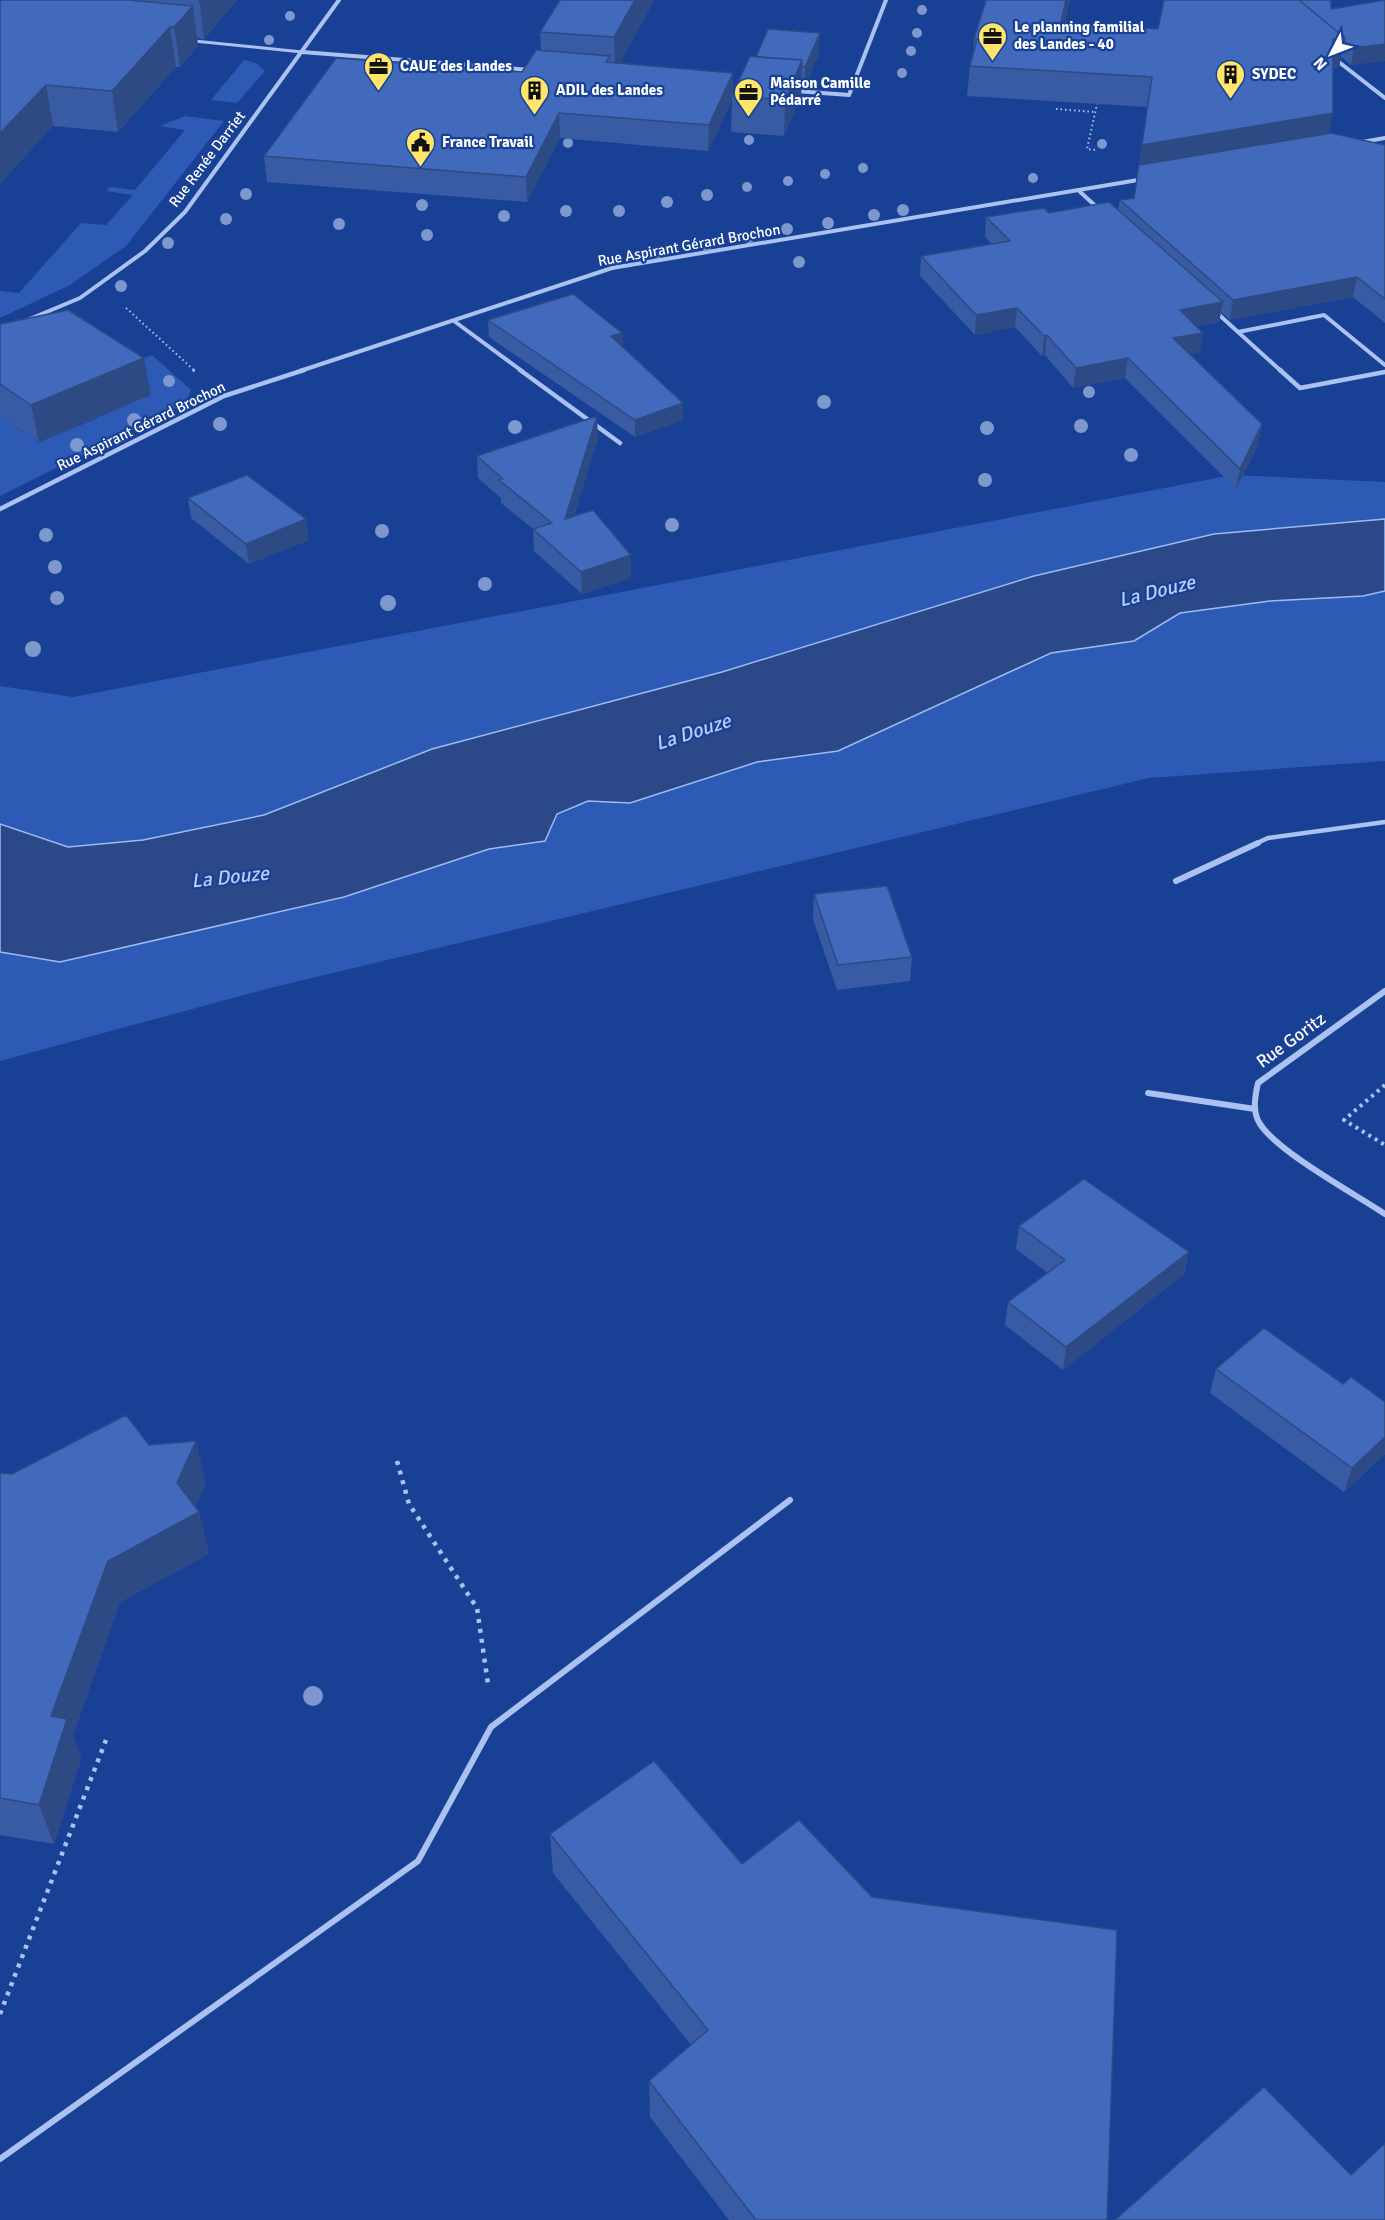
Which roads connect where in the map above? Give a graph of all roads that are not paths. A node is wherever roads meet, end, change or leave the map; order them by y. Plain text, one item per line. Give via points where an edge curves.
1 (339, 0) edge
2 (886, 0) edge
3 (183, 40) edge
4 (302, 52) junction
5 (1328, 54) edge
6 (533, 70) edge
7 (794, 91) edge
8 (1385, 98) edge
9 (1385, 138) edge
10 (1353, 144) edge
11 (1156, 177) edge
12 (1078, 190) junction
13 (1105, 214) edge
14 (1211, 308) edge
15 (454, 321) junction
16 (20, 323) edge
17 (1238, 332) junction
18 (1385, 365) edge
19 (1385, 372) edge
20 (620, 443) dead end
21 (0, 510) edge
22 (1385, 822) edge
23 (1176, 881) dead end
24 (1385, 991) edge
25 (1148, 1093) dead end
26 (1256, 1109) junction
27 (1385, 1214) edge
28 (790, 1500) dead end
29 (0, 2159) edge

1 - 4 street, Rue Renée Darriet
2 - 7 street via 849,95
3 - 4 lane
4 - 6 street
4 - 16 street, Rue Renée Darriet via 185,212 145,251 80,298
5 - 8 street
9 - 10 street
11 - 12 street, Rue Aspirant Gérard Brochon
12 - 13 street
12 - 15 street, Rue Aspirant Gérard Brochon via 612,268
14 - 17 street
15 - 20 street
15 - 21 street, Rue Aspirant Gérard Brochon via 224,396
17 - 18 street via 1324,315
17 - 19 street via 1300,388
22 - 23 street via 1268,838
24 - 26 street, Rue Goritz via 1258,1083 1253,1098
25 - 26 street
26 - 27 street via 1260,1124 1276,1139
28 - 29 lane via 491,1727 418,1861

